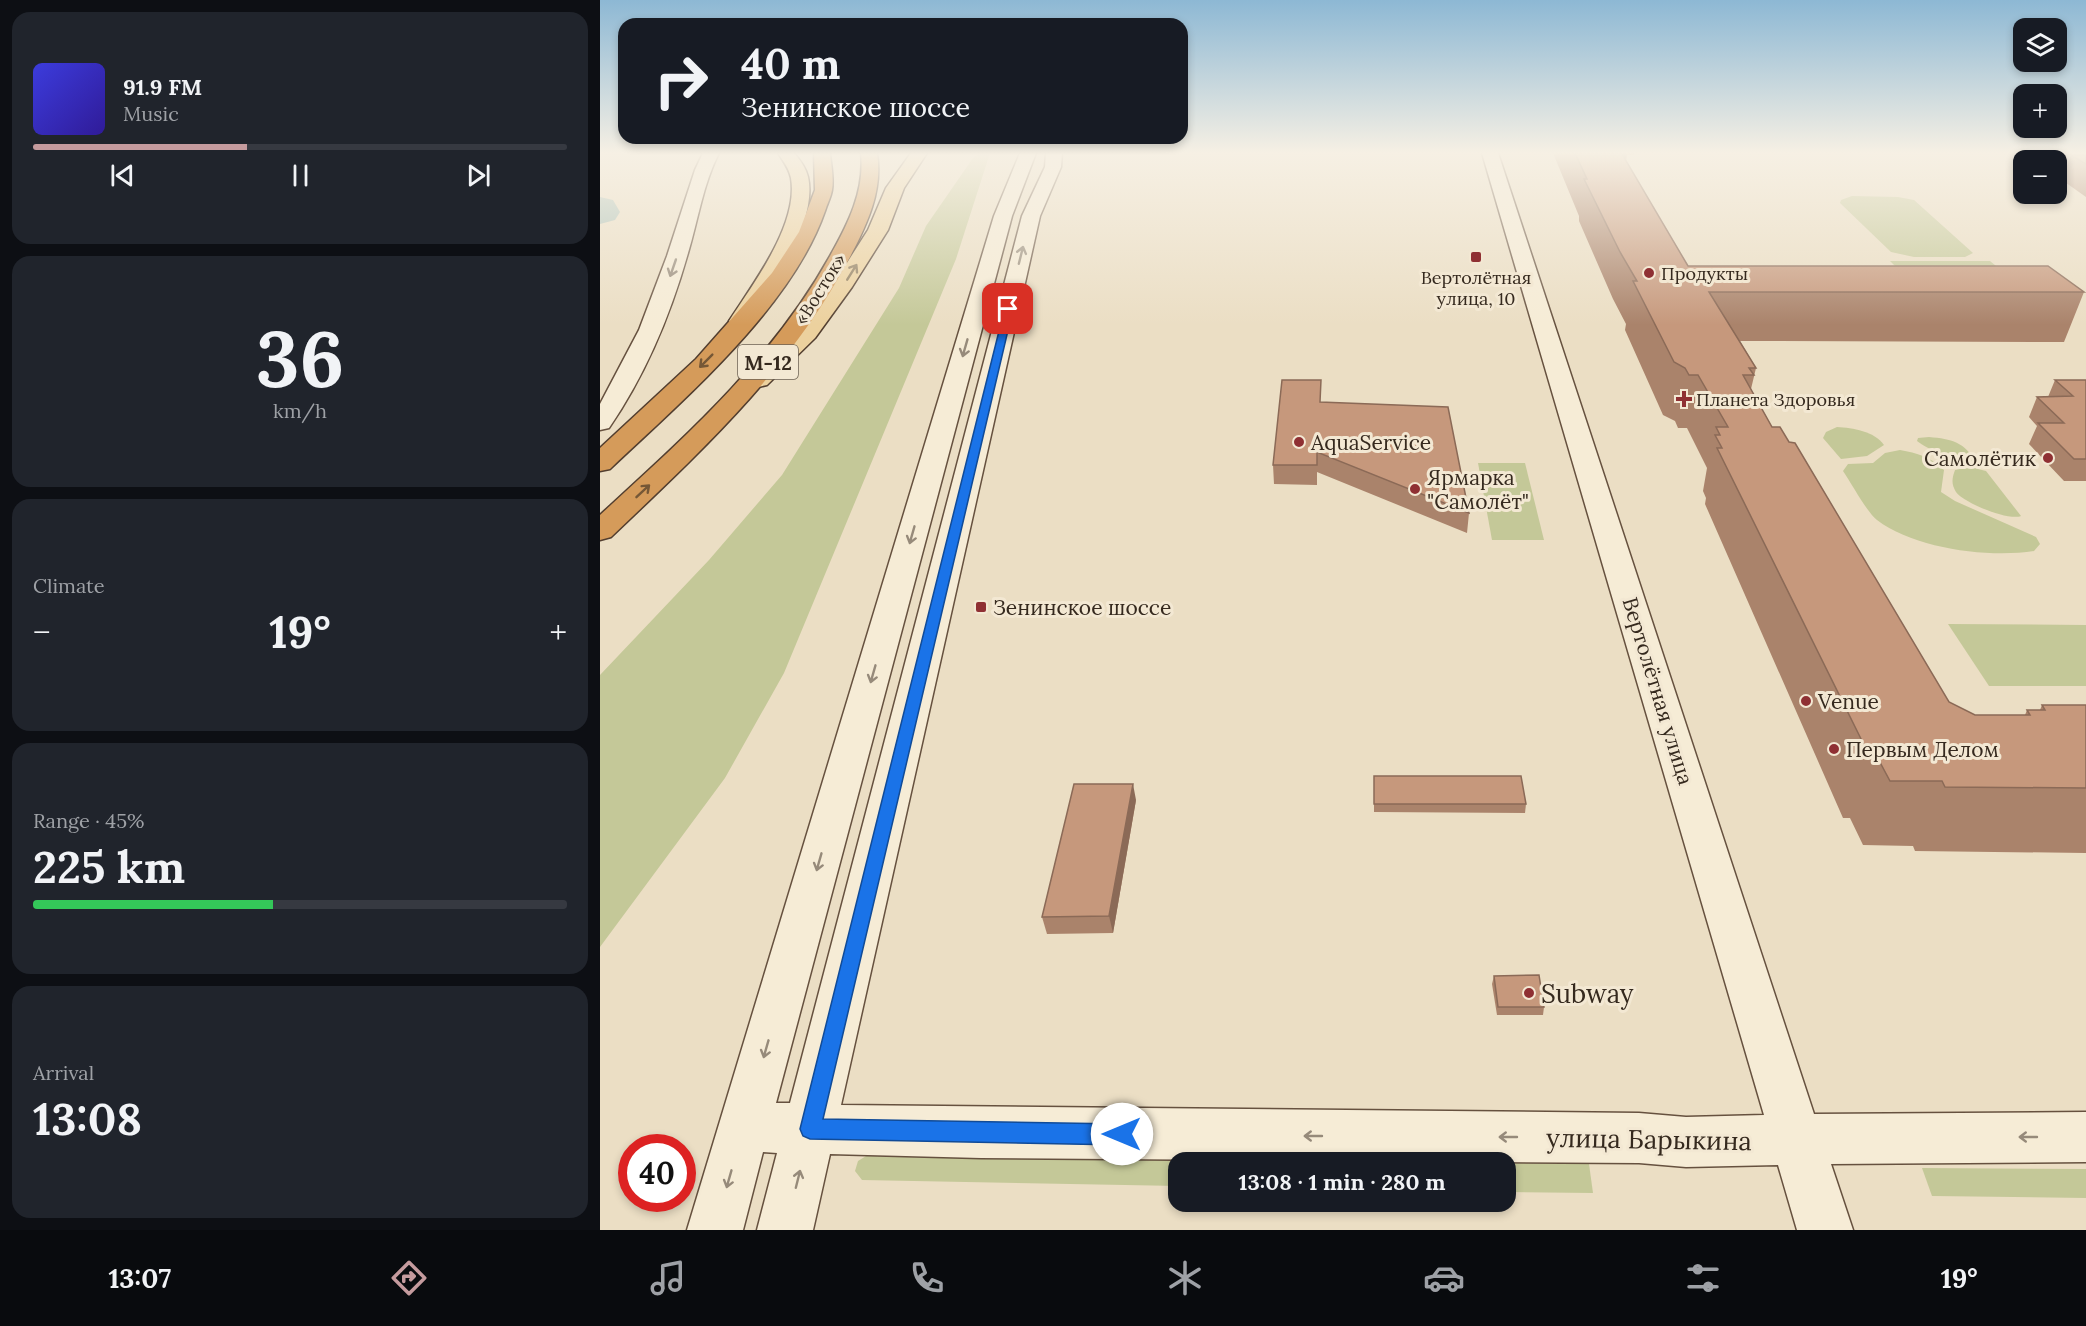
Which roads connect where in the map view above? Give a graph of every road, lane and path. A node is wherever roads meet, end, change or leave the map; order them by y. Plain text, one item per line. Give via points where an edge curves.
1 (693, 210) edge
2 (796, 210) edge
3 (817, 210) edge
4 (863, 210) edge
5 (886, 210) edge
6 (1005, 210) edge
7 (1034, 210) edge
8 (1508, 210) edge
9 (734, 332) junction
10 (600, 422) edge
11 (699, 438) junction
12 (600, 463) edge
13 (600, 531) edge
14 (744, 1127) junction
15 (810, 1129) junction
16 (2086, 1137) edge
17 (1797, 1139) junction
18 (715, 1230) edge
19 (785, 1230) edge
20 (1825, 1230) edge

1 -> 10 main road via 642,350 618,398
2 - 9 main road via 780,255
3 - 9 highway, «Восток» / М-12 via 799,248 772,288
4 - 11 highway, «Восток» / М-12 via 821,293 788,339
11 -> 5 main road via 807,333 851,274
6 -> 14 main road
15 -> 7 main road
8 - 17 main road, Вертолётная улица
9 -> 12 highway, «Восток» / М-12
13 -> 11 highway, «Восток» / М-12
14 - 15 main road, улица Барыкина
14 -> 18 main road
17 -> 15 main road, улица Барыкина via 1686,1142 1639,1138
19 -> 15 main road
16 -> 17 main road, улица Барыкина
17 - 20 main road, Вертолётная улица

